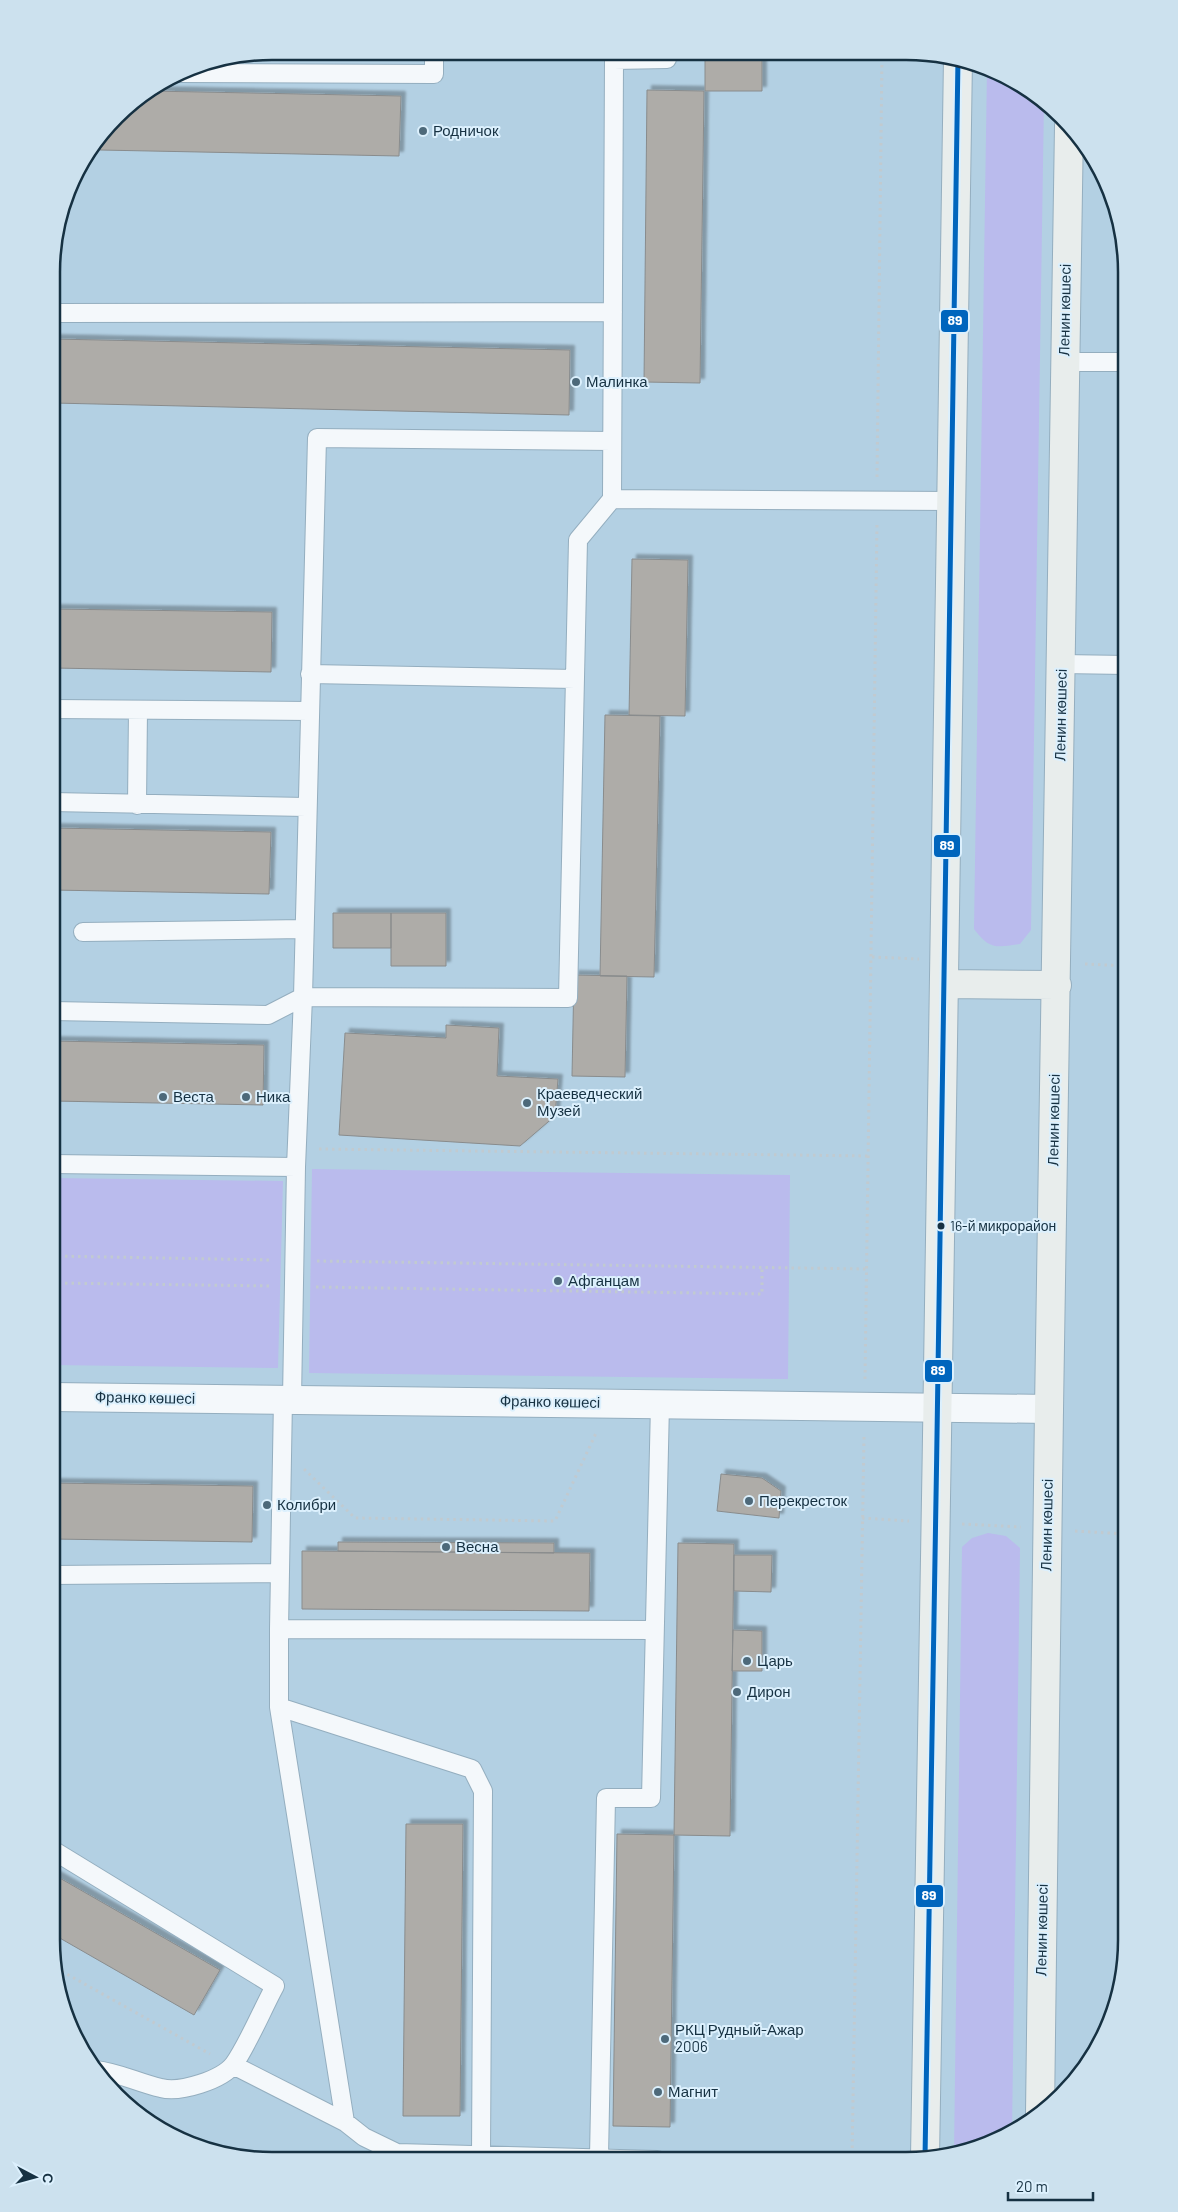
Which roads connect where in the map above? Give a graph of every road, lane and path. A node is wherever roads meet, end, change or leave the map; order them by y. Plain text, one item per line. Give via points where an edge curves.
1 (434, 60) edge
2 (614, 60) edge
3 (882, 60) edge
4 (958, 66) edge
5 (199, 73) edge
6 (1069, 137) edge
7 (613, 312) junction
8 (60, 313) edge
9 (1064, 362) junction
10 (1118, 362) edge
11 (612, 441) junction
12 (612, 498) junction
13 (877, 501) junction
14 (953, 501) junction
15 (1062, 664) junction
16 (1118, 665) edge
17 (310, 674) junction
18 (575, 679) junction
19 (60, 709) edge
20 (138, 710) junction
21 (309, 711) junction
22 (60, 802) edge
23 (137, 805) junction
24 (306, 807) junction
25 (304, 929) junction
26 (83, 932) dead end
27 (946, 984) junction
28 (1057, 985) junction
29 (303, 996) junction
30 (60, 1011) edge
31 (296, 1149) junction
32 (869, 1156) junction
33 (60, 1164) edge
34 (296, 1167) junction
35 (60, 1256) edge
36 (294, 1261) junction
37 (762, 1269) junction
38 (867, 1269) junction
39 (60, 1283) edge
40 (294, 1286) junction
41 (60, 1397) edge
42 (288, 1399) junction
43 (610, 1403) junction
44 (660, 1404) junction
45 (864, 1407) junction
46 (936, 1408) junction
47 (1048, 1409) junction
48 (282, 1448) junction
49 (862, 1518) junction
50 (935, 1522) junction
51 (1047, 1529) junction
52 (1118, 1533) edge
53 (280, 1573) junction
54 (60, 1575) edge
55 (280, 1629) junction
56 (654, 1630) junction
57 (280, 1706) junction
58 (60, 1855) edge
59 (63, 1972) edge
60 (233, 2065) junction
61 (107, 2073) edge
62 (1040, 2104) edge
63 (345, 2122) junction
64 (925, 2151) edge
65 (390, 2152) edge
66 (481, 2152) edge
67 (599, 2152) edge
68 (852, 2152) edge

1 - 5 lane via 434,74
2 - 7 lane
3 - 13 path
4 - 14 main road
6 - 9 main road, Ленин көшесі
7 - 8 lane
7 - 11 lane
9 - 10 lane
9 - 15 main road, Ленин көшесі
11 - 12 lane
11 - 17 lane via 317,438
12 - 13 lane
12 - 18 lane via 578,540
13 - 14 lane
13 - 32 path
14 - 27 main road
15 - 16 lane
15 - 28 main road, Ленин көшесі
17 - 18 lane
17 - 21 lane
18 - 29 lane via 568,998
19 - 20 lane
20 - 21 lane
20 - 23 lane
21 - 24 lane
22 - 23 lane
23 - 24 lane
24 - 25 lane
25 - 26 lane
25 - 29 lane
27 - 28 main road
27 - 46 main road
28 - 47 main road, Ленин көшесі
29 - 30 lane via 268,1015
29 - 31 lane
31 - 32 path
31 - 34 lane
32 - 38 path
33 - 34 lane
34 - 36 lane
35 - 36 path
36 - 37 path
36 - 40 lane
37 - 38 path
37 - 40 path via 762,1294
38 - 45 path
39 - 40 path
40 - 42 lane
41 - 42 street, Франко көшесі
42 - 43 street, Франко көшесі
42 - 48 lane
43 - 44 street, Франко көшесі
43 - 48 path via 555,1521 355,1518
44 - 45 street, Франко көшесі
44 - 56 lane
45 - 46 street, Франко көшесі
45 - 49 path
46 - 47 street, Франко көшесі
46 - 50 main road
47 - 51 main road, Ленин көшесі
48 - 53 lane
49 - 50 path
49 - 68 path
50 - 51 path
50 - 64 main road
51 - 52 path
51 - 62 main road, Ленин көшесі
53 - 54 lane
53 - 55 lane
55 - 56 lane
55 - 57 lane
56 - 67 lane via 651,1798 606,1798
57 - 63 lane
57 - 66 lane via 472,1768 483,1791
58 - 60 lane via 275,1986
59 - 60 path via 192,2046
60 - 61 lane via 213,2078 185,2089 162,2089
60 - 63 lane
63 - 65 lane

